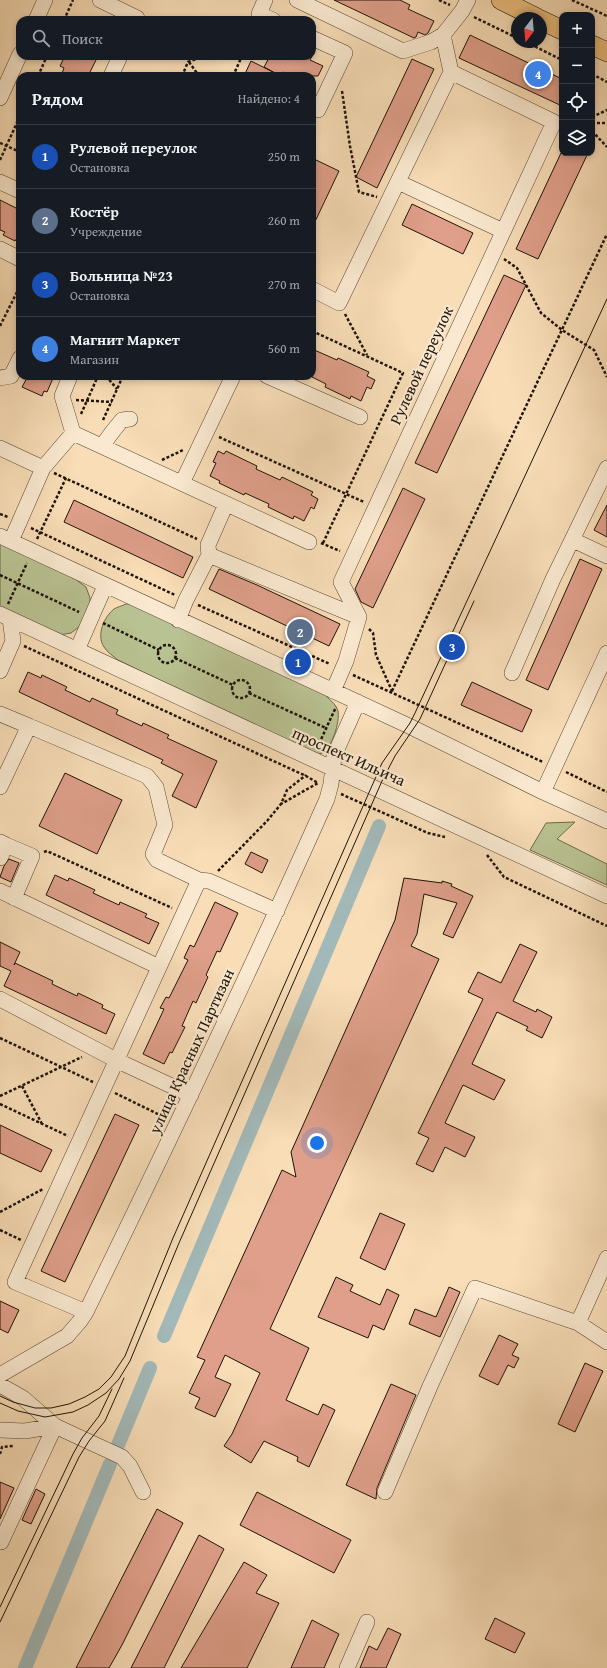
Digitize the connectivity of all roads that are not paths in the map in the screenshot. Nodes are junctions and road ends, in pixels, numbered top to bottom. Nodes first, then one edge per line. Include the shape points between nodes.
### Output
1 (45, 0) edge
2 (100, 0) edge
3 (265, 0) edge
4 (297, 0) edge
5 (501, 0) edge
6 (465, 6) edge
7 (525, 12) edge
8 (38, 16) edge
9 (133, 16) edge
10 (264, 16) edge
11 (547, 23) edge
12 (559, 29) edge
13 (443, 35) junction
14 (316, 40) edge
15 (595, 46) edge
16 (607, 52) edge
17 (17, 60) edge
18 (118, 60) edge
19 (113, 72) edge
20 (451, 72) junction
21 (0, 98) edge
22 (316, 109) edge
23 (0, 182) edge
24 (398, 182) junction
25 (16, 189) edge
26 (504, 231) junction
27 (0, 249) edge
28 (16, 256) edge
29 (316, 291) edge
30 (16, 366) edge
31 (0, 378) edge
32 (68, 380) edge
33 (231, 380) edge
34 (276, 380) edge
35 (360, 417) dead end
36 (130, 420) dead end
37 (72, 433) junction
38 (98, 444) junction
39 (0, 448) edge
40 (43, 468) junction
41 (607, 468) edge
42 (182, 484) junction
43 (226, 504) junction
44 (5, 539) edge
45 (573, 540) junction
46 (309, 542) road end
47 (209, 550) junction
48 (607, 556) edge
49 (105, 586) junction
50 (5, 614) edge
51 (359, 618) junction
52 (178, 620) junction
53 (77, 650) junction
54 (607, 653) edge
55 (0, 671) edge
56 (512, 673) dead end
57 (333, 691) junction
58 (358, 702) junction
59 (0, 714) edge
60 (29, 726) junction
61 (334, 770) junction
62 (0, 787) edge
63 (543, 792) junction
64 (607, 821) edge
65 (2, 849) edge
66 (204, 880) junction
67 (7, 894) edge
68 (607, 896) edge
69 (277, 911) junction
70 (159, 968) junction
71 (0, 999) edge
72 (116, 1060) junction
73 (191, 1095) junction
74 (607, 1258) edge
75 (86, 1312) junction
76 (578, 1323) junction
77 (607, 1342) edge
78 (0, 1375) edge
79 (0, 1385) edge
80 (55, 1426) junction
81 (0, 1430) edge
82 (143, 1492) dead end
83 (385, 1492) dead end
84 (1, 1542) edge
85 (367, 1622) dead end
86 (347, 1668) edge

1 - 8 street
2 - 9 street
3 - 10 street via 259,14
4 - 13 street via 403,51 431,42
5 - 7 main road
6 - 13 street
11 - 12 main road
13 - 20 street
14 - 22 street via 345,53 318,110
15 - 16 main road
17 - 21 street
18 - 19 street
20 - 24 street
20 - 26 street, Рулевой переулок via 554,122
23 - 25 street
24 - 26 street
24 - 29 street via 339,302
26 - 51 street, Рулевой переулок via 341,582
27 - 28 street
30 - 31 street via 11,376
32 - 37 street via 62,396
33 - 42 street
34 - 35 street
36 - 38 street via 122,420
37 - 38 street
37 - 40 street
38 - 42 street
39 - 40 street
40 - 44 street via 19,522
41 - 45 street
42 - 43 street
43 - 46 street
43 - 47 street
44 - 49 street
45 - 48 street
45 - 56 street
47 - 51 street
47 - 52 street
49 - 52 street
49 - 53 street
50 - 53 street, проспект Ильича
50 - 55 street via 13,641
51 - 57 street
52 - 57 street
53 - 61 street, проспект Ильича
54 - 63 street
57 - 58 street
58 - 61 street, улица Красных Партизан via 334,756
58 - 63 street
59 - 60 street
60 - 62 street
60 - 66 street via 147,776 156,787 165,825 153,854 158,860
61 - 68 street, проспект Ильича
61 - 69 street, улица Красных Партизан via 327,799
63 - 64 street
65 - 67 street via 32,856
66 - 69 street
66 - 70 street via 183,914
67 - 70 street
69 - 73 street, улица Красных Партизан
70 - 72 street
71 - 72 street
72 - 73 street
72 - 75 street via 15,1282
73 - 75 street, улица Красных Партизан
74 - 76 street
75 - 78 street, улица Красных Партизан via 66,1336
76 - 77 street
76 - 83 street via 475,1288
79 - 80 street via 23,1398
80 - 81 street via 25,1431
80 - 82 street via 122,1457 130,1466
80 - 84 street
85 - 86 street

